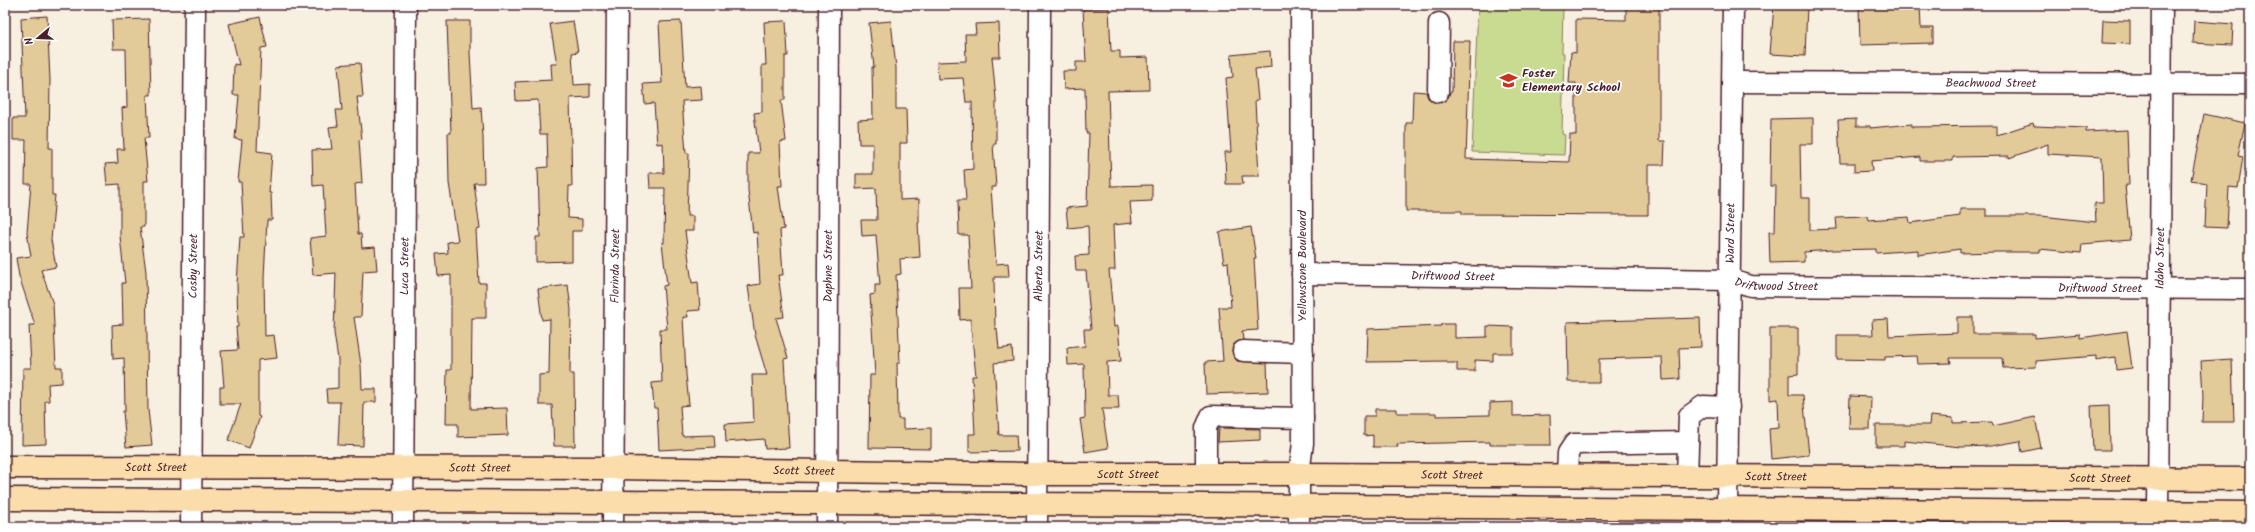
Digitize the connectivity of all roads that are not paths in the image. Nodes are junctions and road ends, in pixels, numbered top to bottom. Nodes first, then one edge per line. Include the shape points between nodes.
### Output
1 (195, 5) edge
2 (406, 5) edge
3 (617, 5) edge
4 (829, 5) edge
5 (1040, 5) edge
6 (1301, 5) edge
7 (1733, 5) edge
8 (2162, 5) edge
9 (1438, 23) dead end
10 (1733, 82) junction
11 (2160, 82) junction
12 (2250, 84) edge
13 (1438, 92) dead end
14 (1302, 274) junction
15 (1731, 280) junction
16 (2161, 288) junction
17 (2250, 290) edge
18 (1243, 351) dead end
19 (1302, 354) junction
20 (1729, 407) junction
21 (1303, 418) junction
22 (1688, 442) junction
23 (5, 467) edge
24 (192, 468) junction
25 (614, 468) junction
26 (405, 469) junction
27 (828, 472) junction
28 (1037, 474) junction
29 (1206, 474) junction
30 (1299, 474) junction
31 (1563, 476) junction
32 (1687, 477) junction
33 (1728, 478) junction
34 (2158, 479) junction
35 (2250, 480) edge
36 (5, 498) edge
37 (191, 500) junction
38 (403, 502) junction
39 (828, 503) junction
40 (613, 504) junction
41 (1037, 505) junction
42 (1299, 505) junction
43 (1558, 507) junction
44 (1728, 508) junction
45 (2158, 512) junction
46 (2250, 513) edge
47 (191, 527) edge
48 (403, 527) edge
49 (613, 527) edge
50 (828, 527) edge
51 (1037, 527) edge
52 (1299, 527) edge

1 - 24 street, Cosby Street
2 - 26 street, Luca Street
3 - 25 street, Florinda Street
4 - 27 street, Daphne Street
5 - 28 street, Alberta Street
6 - 14 street, Yellowstone Boulevard
7 - 10 street, Ward Street
8 - 11 street, Idaho Street
9 - 13 street
10 - 11 street, Beachwood Street
10 - 15 street, Ward Street
11 - 12 street, Beachwood Street
11 - 16 street, Idaho Street
14 - 15 street, Driftwood Street
14 - 19 street, Yellowstone Boulevard
15 - 16 street, Driftwood Street via 1751,286
15 - 20 street, Ward Street
16 - 17 street, Driftwood Street
16 - 34 street, Idaho Street
18 - 19 street
19 - 21 street, Yellowstone Boulevard
20 - 22 street via 1703,406 1689,416
20 - 33 street, Ward Street
21 - 29 street via 1211,416 1206,428
21 - 30 street, Yellowstone Boulevard
22 - 31 street via 1574,444 1568,452
22 - 32 street
23 - 24 main road, Scott Street
24 - 26 main road, Scott Street
24 - 37 street, Cosby Street
25 - 26 main road, Scott Street
25 - 27 main road, Scott Street
25 - 40 street, Florinda Street
26 - 38 street, Luca Street
27 - 28 main road, Scott Street
27 - 39 street, Daphne Street
28 - 29 main road, Scott Street
28 - 41 street, Alberta Street
29 - 30 main road, Scott Street
30 - 31 main road, Scott Street
30 - 42 street, Yellowstone Boulevard
31 - 32 main road, Scott Street
31 - 43 main road
32 - 33 main road, Scott Street
33 - 34 main road, Scott Street
33 - 44 street, Ward Street
34 - 35 main road, Scott Street
34 - 45 street, Idaho Street
36 - 37 main road
37 - 38 main road
37 - 47 street, Cosby Street
38 - 40 main road
38 - 48 street, Luca Street
39 - 40 main road
39 - 41 main road
39 - 50 street, Daphne Street
40 - 49 street, Florinda Street
41 - 42 main road
41 - 51 street, Alberta Street
42 - 43 main road
42 - 52 street, Yellowstone Boulevard
43 - 44 main road
44 - 45 main road
45 - 46 main road

